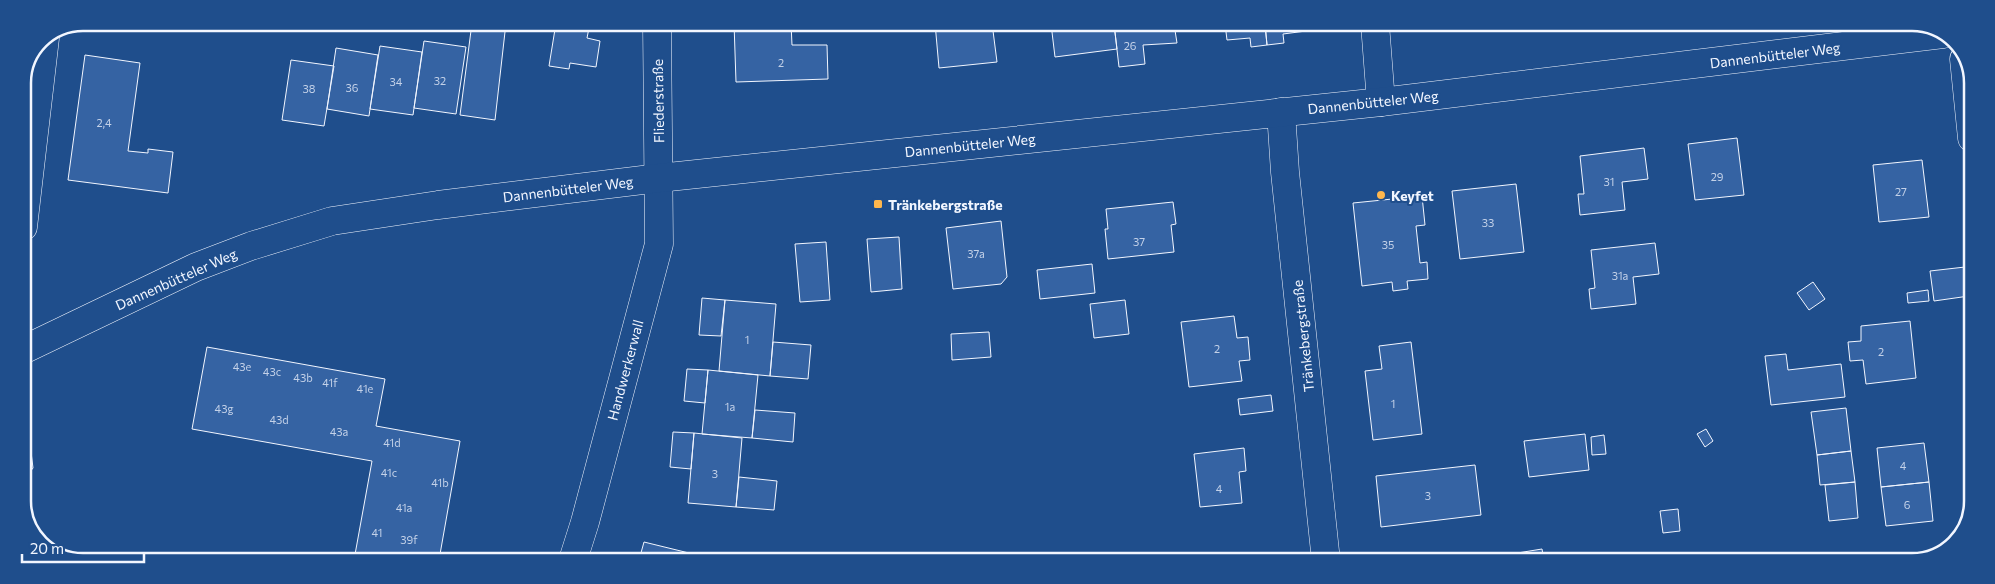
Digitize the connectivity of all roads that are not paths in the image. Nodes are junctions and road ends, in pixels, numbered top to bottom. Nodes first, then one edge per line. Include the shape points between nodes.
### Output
1 (657, 31) edge
2 (1376, 31) edge
3 (1932, 35) edge
4 (43, 51) edge
5 (1381, 102) junction
6 (1281, 112) junction
7 (31, 153) edge
8 (659, 178) junction
9 (31, 346) edge
10 (575, 553) edge
11 (1325, 553) edge

1 - 8 street, Fliederstraße
2 - 5 street
3 - 5 street, Dannenbütteler Weg
4 - 7 street
5 - 6 street, Dannenbütteler Weg
6 - 8 street, Dannenbütteler Weg
6 - 11 street, Tränkebergstraße
8 - 9 street, Dannenbütteler Weg via 332,221 196,267
8 - 10 street, Handwerkerwall via 659,244

